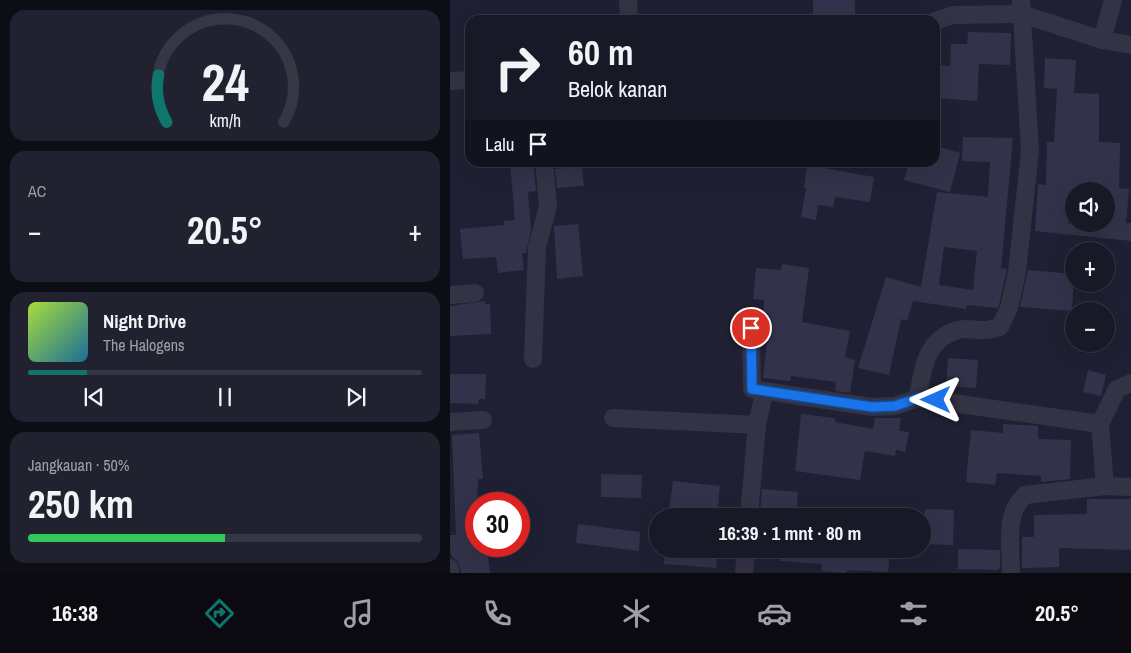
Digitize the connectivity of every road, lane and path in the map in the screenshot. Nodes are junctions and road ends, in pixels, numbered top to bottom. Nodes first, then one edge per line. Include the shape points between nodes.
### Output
1 (628, 0) edge
2 (1113, 0) edge
3 (1021, 7) edge
4 (629, 15) edge
5 (940, 19) edge
6 (1102, 40) junction
7 (1131, 45) edge
8 (465, 80) edge
9 (450, 81) edge
10 (544, 167) edge
11 (475, 293) dead end
12 (450, 294) edge
13 (751, 328) dead end
14 (533, 359) dead end
15 (1131, 383) edge
16 (764, 393) junction
17 (918, 398) junction
18 (613, 418) dead end
19 (483, 420) dead end
20 (450, 422) edge
21 (1100, 424) junction
22 (757, 425) junction
23 (1105, 486) junction
24 (1131, 486) edge
25 (750, 508) edge
26 (745, 558) edge
27 (450, 568) edge
28 (450, 573) edge
29 (744, 573) edge
30 (1011, 573) edge

1 - 4 street
2 - 6 street
3 - 5 street
3 - 6 street
3 - 17 street via 1030,150 1017,272 1009,308 1000,327 959,329 938,339 923,365
6 - 7 street
8 - 9 street
10 - 14 street via 548,206 537,247
11 - 12 street
13 - 16 street via 752,389
15 - 21 street via 1116,389
16 - 17 street via 872,407 895,406
16 - 22 street
17 - 21 street
18 - 22 street
19 - 20 street
21 - 23 street
22 - 25 street
23 - 24 street
23 - 30 street via 1025,494 1016,502 1011,517
26 - 29 street
27 - 28 street

